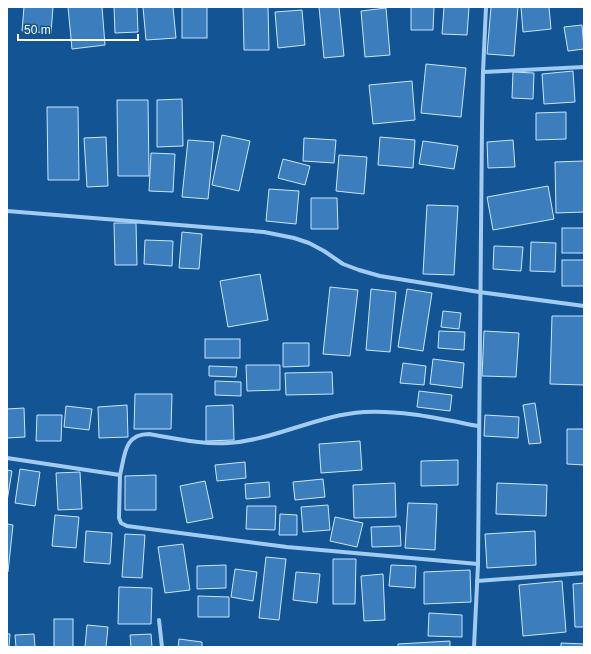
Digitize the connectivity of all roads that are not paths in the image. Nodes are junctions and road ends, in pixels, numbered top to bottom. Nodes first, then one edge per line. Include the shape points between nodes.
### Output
1 (486, 7) edge
2 (584, 67) edge
3 (483, 72) junction
4 (7, 211) edge
5 (480, 292) junction
6 (584, 306) edge
7 (478, 426) junction
8 (7, 458) edge
9 (120, 475) junction
10 (478, 564) junction
11 (584, 573) edge
12 (477, 581) junction
13 (159, 620) dead end
14 (162, 647) edge
15 (474, 647) edge

1 - 3 street
2 - 3 street
3 - 5 street
4 - 5 street via 264,232 309,243 343,264 380,276
5 - 6 street
5 - 7 street
7 - 9 street via 393,412 370,412 337,416 228,444 140,434 129,442
7 - 10 street
8 - 9 street
9 - 10 street via 119,518 121,523 127,526 287,547
10 - 12 street
11 - 12 street
12 - 15 street
13 - 14 street

